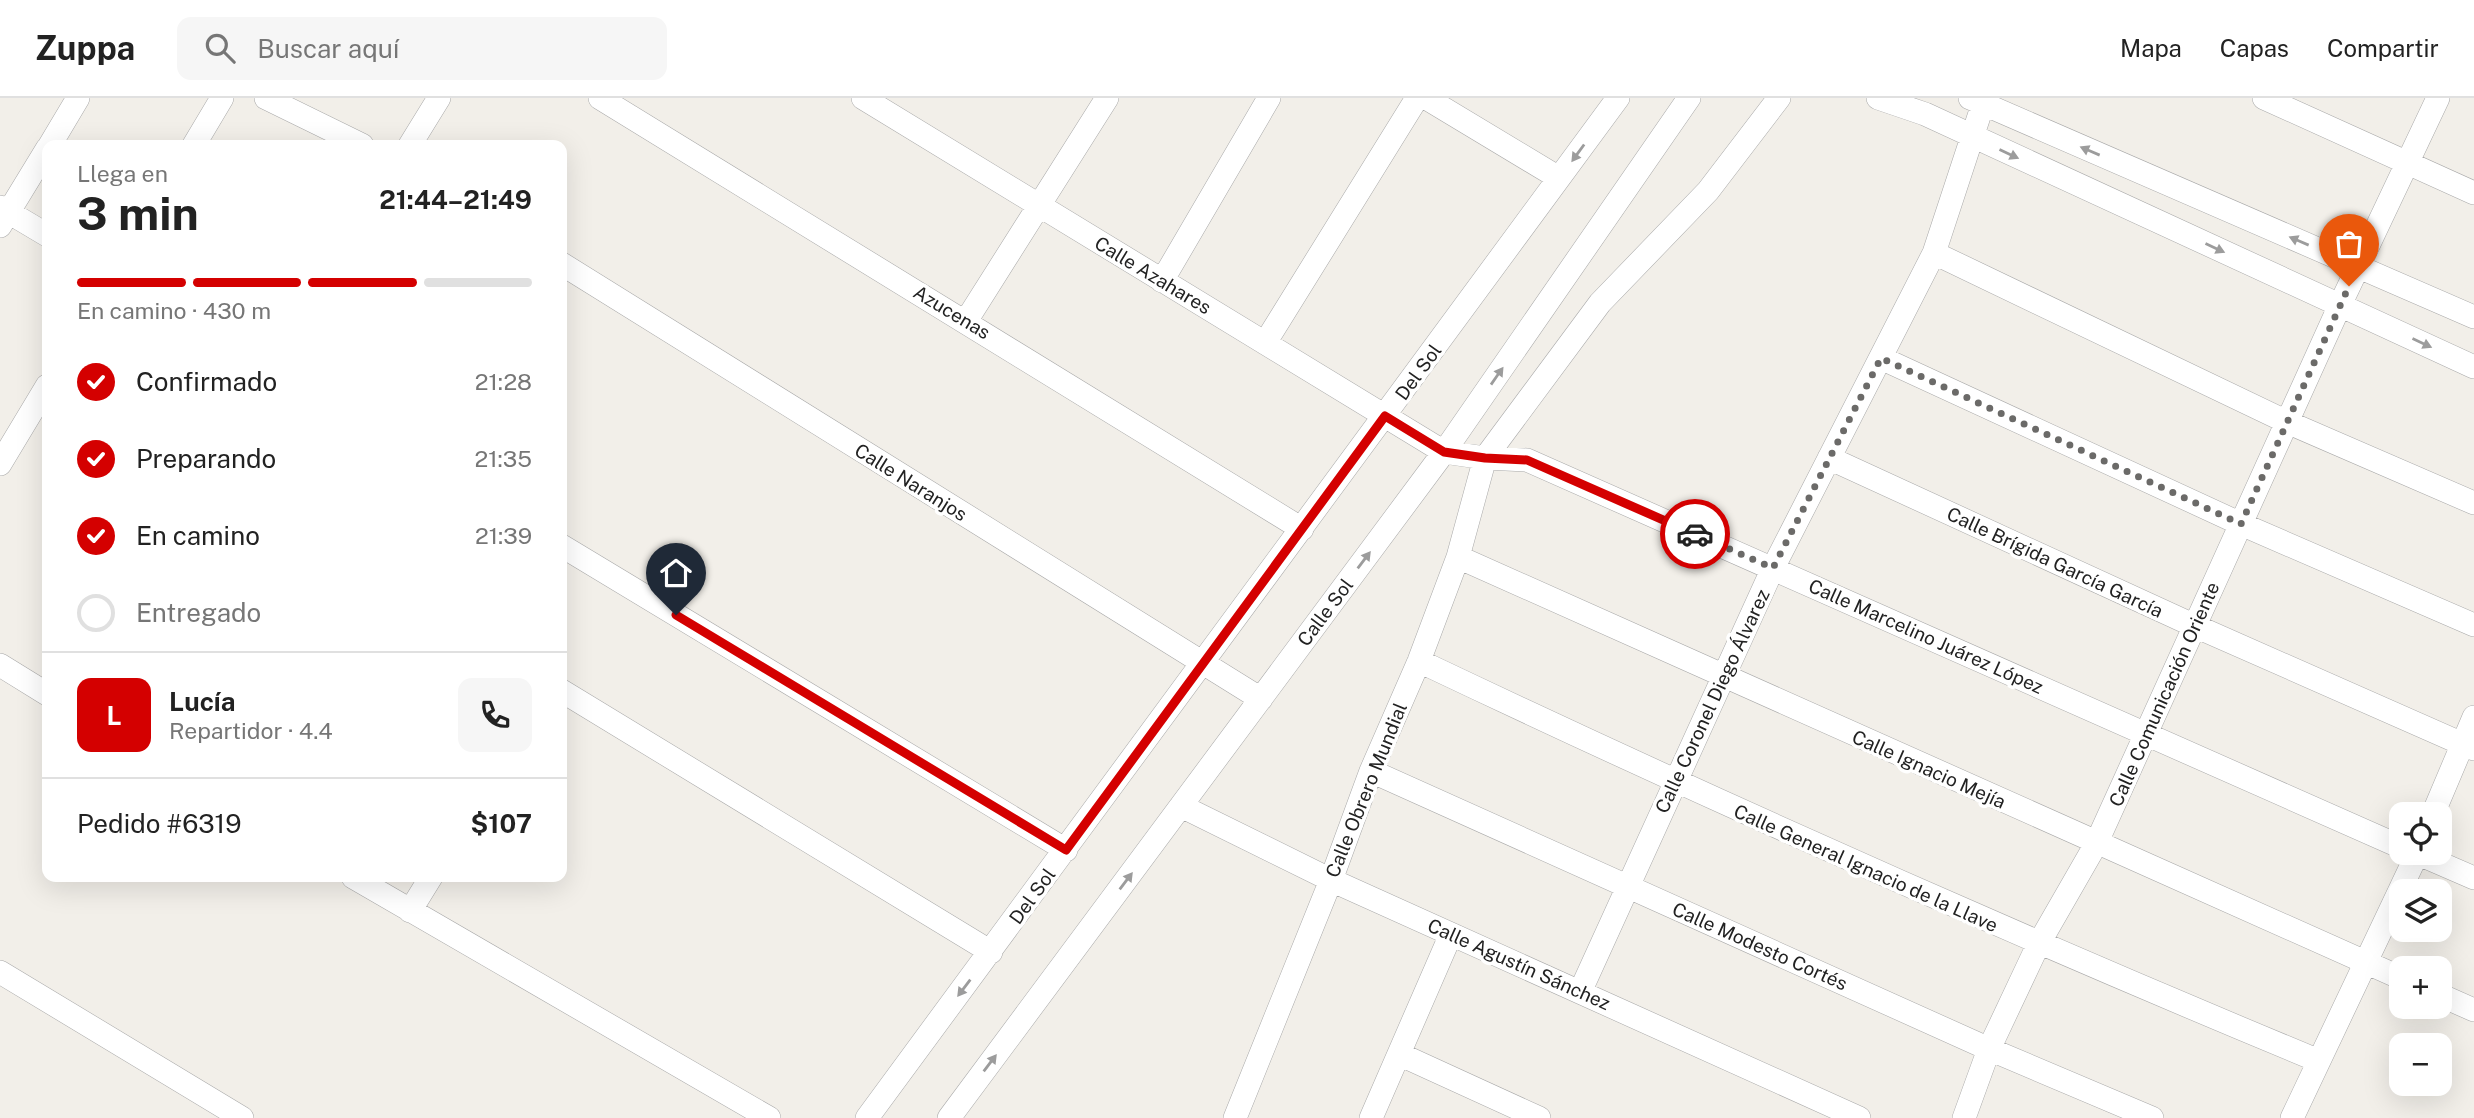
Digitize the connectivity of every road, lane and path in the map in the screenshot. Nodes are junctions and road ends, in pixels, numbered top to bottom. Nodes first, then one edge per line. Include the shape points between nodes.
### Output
1 (78, 98) edge
2 (222, 98) edge
3 (266, 98) edge
4 (439, 98) edge
5 (600, 98) edge
6 (863, 98) edge
7 (1107, 98) edge
8 (1269, 98) edge
9 (1417, 98) edge
10 (1426, 98) edge
11 (1618, 98) edge
12 (1689, 98) edge
13 (1779, 98) edge
14 (1878, 98) edge
15 (2264, 98) edge
16 (2438, 98) edge
17 (1976, 101) edge
18 (892, 105) edge
19 (1921, 106) edge
20 (1972, 137) junction
21 (52, 140) edge
22 (197, 140) edge
23 (352, 140) edge
24 (413, 140) edge
25 (42, 156) edge
26 (2407, 164) junction
27 (1559, 178) junction
28 (2474, 193) edge
29 (1039, 206) junction
30 (3, 215) edge
31 (42, 233) edge
32 (1934, 253) junction
33 (567, 267) edge
34 (2358, 267) junction
35 (1163, 281) junction
36 (2340, 305) junction
37 (2474, 317) edge
38 (966, 321) junction
39 (1265, 343) junction
40 (1881, 358) junction
41 (2474, 367) edge
42 (42, 394) edge
43 (1385, 416) junction
44 (2287, 422) junction
45 (1444, 452) junction
46 (1485, 458) junction
47 (1829, 458) junction
48 (0, 464) edge
49 (2474, 503) edge
50 (2241, 524) junction
51 (1302, 529) junction
52 (567, 549) edge
53 (1458, 556) junction
54 (1773, 568) junction
55 (2474, 625) edge
56 (2195, 626) junction
57 (1419, 661) junction
58 (1203, 663) junction
59 (0, 665) edge
60 (1723, 677) junction
61 (42, 691) edge
62 (567, 694) edge
63 (1261, 699) junction
64 (2474, 717) edge
65 (2146, 735) junction
66 (2468, 746) edge
67 (1371, 771) junction
68 (1675, 783) junction
69 (2440, 802) edge
70 (1181, 806) junction
71 (2389, 841) edge
72 (2096, 844) junction
73 (1066, 850) junction
74 (2406, 865) edge
75 (2444, 865) edge
76 (2474, 878) edge
77 (1331, 880) junction
78 (361, 882) edge
79 (428, 882) edge
80 (1628, 886) junction
81 (410, 911) junction
82 (1451, 934) junction
83 (2038, 945) junction
84 (991, 952) junction
85 (2365, 963) junction
86 (0, 972) edge
87 (2389, 973) edge
88 (1580, 992) junction
89 (2452, 1000) edge
90 (2474, 1010) edge
91 (1989, 1049) junction
92 (1399, 1054) junction
93 (2319, 1061) junction
94 (242, 1118) edge
95 (769, 1118) edge
96 (867, 1118) edge
97 (950, 1118) edge
98 (1236, 1118) edge
99 (1371, 1118) edge
100 (1539, 1118) edge
101 (1859, 1118) edge
102 (1964, 1118) edge
103 (2152, 1118) edge
104 (2292, 1118) edge

1 - 21 street
2 - 22 street
3 - 23 street
4 - 24 street
5 - 38 street, Azucenas
6 - 18 street, Calle Azahares
7 - 29 street
8 - 35 street
9 - 39 street
10 - 27 street
11 -> 27 street, Del Sol
45 -> 12 street, Calle Sol
13 - 46 street via 1708,191 1600,303
14 - 19 street
15 - 26 street
16 - 26 street, Calle Comunicación Oriente
17 - 20 street, Calle Coronel Diego Álvarez
34 -> 17 street
18 - 29 street, Calle Azahares
19 - 20 street
20 - 32 street, Calle Coronel Diego Álvarez
20 -> 36 street
25 - 30 street
26 - 28 street
26 - 34 street, Calle Comunicación Oriente
27 - 43 street, Del Sol
29 - 35 street, Calle Azahares
29 - 38 street
30 - 31 street
32 - 40 street, Calle Coronel Diego Álvarez
32 - 44 street
33 - 58 street, Calle Naranjos
34 - 36 street, Calle Comunicación Oriente
34 - 37 street
35 - 39 street, Calle Azahares
36 -> 41 street
36 - 44 street, Calle Comunicación Oriente
38 - 51 street, Azucenas
39 - 43 street, Calle Azahares
40 - 47 street, Calle Coronel Diego Álvarez
40 - 50 street
42 - 48 street
43 - 45 street, Calle Azahares
43 - 51 street, Del Sol
44 - 49 street
44 - 50 street, Calle Comunicación Oriente
45 - 46 street, Calle Marcelino Juárez López
63 -> 45 street, Calle Sol
46 - 53 street, Calle Obrero Mundial
46 - 54 street, Calle Marcelino Juárez López via 1527,460
47 - 54 street, Calle Coronel Diego Álvarez
47 - 56 street, Calle Brígida García García
50 - 55 street
50 - 56 street, Calle Comunicación Oriente
51 - 58 street, Del Sol
52 - 73 street
53 - 57 street, Calle Obrero Mundial
53 - 60 street, Calle Ignacio Mejía
54 - 60 street, Calle Coronel Diego Álvarez
54 - 65 street, Calle Marcelino Juárez López
56 - 65 street, Calle Comunicación Oriente
56 - 66 street, Calle Brígida García García
57 - 67 street, Calle Obrero Mundial
57 - 68 street, Calle General Ignacio de la Llave
58 - 63 street, Calle Naranjos
58 - 73 street, Del Sol
59 - 61 street
60 - 68 street, Calle Coronel Diego Álvarez
60 - 72 street, Calle Ignacio Mejía
62 - 84 street
63 - 70 street, Calle Sol
64 - 66 street
65 - 71 street, Calle Marcelino Juárez López
65 - 72 street, Calle Comunicación Oriente
66 - 69 street
67 - 77 street, Calle Obrero Mundial
67 - 80 street, Calle Modesto Cortés
68 - 80 street, Calle Coronel Diego Álvarez
68 - 83 street, Calle General Ignacio de la Llave
70 - 77 street, Calle Agustín Sánchez
97 -> 70 street, Calle Sol
72 - 83 street, Calle Comunicación Oriente
72 - 85 street, Calle Ignacio Mejía
73 - 84 street, Del Sol
74 - 85 street
75 - 76 street, Calle Marcelino Juárez López
77 - 82 street, Calle Agustín Sánchez
77 - 98 street, Calle Obrero Mundial
78 - 81 street
79 - 81 street
80 - 88 street, Calle Coronel Diego Álvarez
80 - 91 street, Calle Modesto Cortés
81 - 95 street
82 - 88 street, Calle Agustín Sánchez
82 - 92 street
83 - 91 street, Calle Comunicación Oriente
83 - 93 street, Calle General Ignacio de la Llave
84 -> 96 street, Del Sol
85 - 87 street, Calle Ignacio Mejía
85 - 93 street
86 - 94 street
88 - 101 street, Calle Agustín Sánchez
89 - 90 street
91 - 102 street, Calle Comunicación Oriente
91 - 103 street, Calle Modesto Cortés
92 - 99 street
92 - 100 street
93 - 104 street

